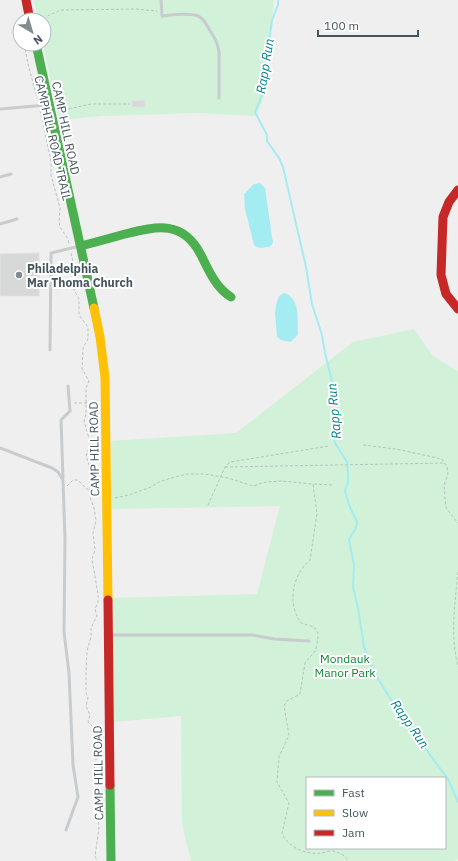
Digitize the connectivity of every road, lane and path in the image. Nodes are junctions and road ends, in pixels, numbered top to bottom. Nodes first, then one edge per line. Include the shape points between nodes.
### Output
1 (26, 0) edge
2 (161, 0) edge
3 (162, 11) junction
4 (28, 12) edge
5 (52, 14) edge
6 (26, 52) edge
7 (38, 52) edge
8 (219, 98) dead end
9 (130, 104) dead end
10 (39, 106) junction
11 (0, 109) edge
12 (50, 109) junction
13 (11, 174) dead end
14 (0, 178) edge
15 (458, 190) edge
16 (17, 219) dead end
17 (0, 224) edge
18 (81, 246) junction
19 (70, 248) junction
20 (231, 297) dead end
21 (458, 309) edge
22 (50, 350) dead end
23 (68, 386) dead end
24 (86, 402) junction
25 (69, 403) junction
26 (106, 403) junction
27 (363, 445) dead end
28 (329, 446) dead end
29 (0, 448) edge
30 (445, 463) junction
31 (226, 467) junction
32 (222, 477) junction
33 (63, 480) junction
34 (313, 484) junction
35 (332, 485) dead end
36 (64, 487) junction
37 (90, 490) junction
38 (107, 498) junction
39 (208, 505) dead end
40 (458, 523) edge
41 (458, 572) edge
42 (108, 635) junction
43 (309, 641) dead end
44 (458, 666) edge
45 (66, 830) dead end
46 (97, 861) edge
47 (111, 861) edge
48 (348, 861) edge

1 - 4 street
2 - 3 lane
3 - 5 path via 61,10
3 - 8 lane via 162,16 199,17 213,35 218,46
6 - 10 path, CAMPHILL ROAD TRAIL
7 - 12 street, CAMP HILL ROAD
9 - 12 path via 92,104
10 - 11 lane
10 - 12 lane
10 - 19 path, CAMPHILL ROAD TRAIL via 51,161 51,175 60,208 60,227 68,239
12 - 18 street, CAMP HILL ROAD
13 - 14 lane
15 - 21 street via 449,202 443,217 441,275 449,299
16 - 17 lane
18 - 19 lane
18 - 20 street via 150,228 166,227 180,231 195,244 217,284
18 - 26 street, CAMP HILL ROAD via 100,337
19 - 22 lane via 51,253
19 - 24 path, CAMPHILL ROAD TRAIL via 79,315 88,326 89,334 82,356 82,369 89,381
23 - 25 lane
24 - 25 path
24 - 26 path
24 - 37 path, CAMPHILL ROAD TRAIL via 84,421 89,448 86,456
25 - 33 lane via 70,411 61,420
26 - 38 street, CAMP HILL ROAD
27 - 30 path via 434,456
28 - 31 path via 243,459 230,462
29 - 33 lane via 52,468
30 - 31 path
30 - 40 path via 448,474 444,485 446,508
31 - 32 path
32 - 34 path via 253,486 281,481
32 - 38 path via 187,474 159,482 151,488 129,495
32 - 39 path
33 - 36 lane
34 - 35 path
34 - 48 path via 317,514 310,560 295,582 292,604 301,623 314,627 318,637 316,650 305,663 300,694 287,701 284,706 289,735 279,757 277,782 289,803 282,833 288,843 309,852 333,850 346,857
36 - 37 path via 77,480
36 - 45 lane via 64,632 69,673 73,766 78,797
37 - 38 path
37 - 46 path, CAMPHILL ROAD TRAIL via 96,520 93,533 95,550 92,559 98,598 95,609 97,616 87,651 86,706 90,715 88,722 95,729 98,749 94,769 99,828 95,856
38 - 42 street, CAMP HILL ROAD
41 - 44 path via 453,631
42 - 43 lane via 253,635
42 - 47 street, CAMP HILL ROAD

